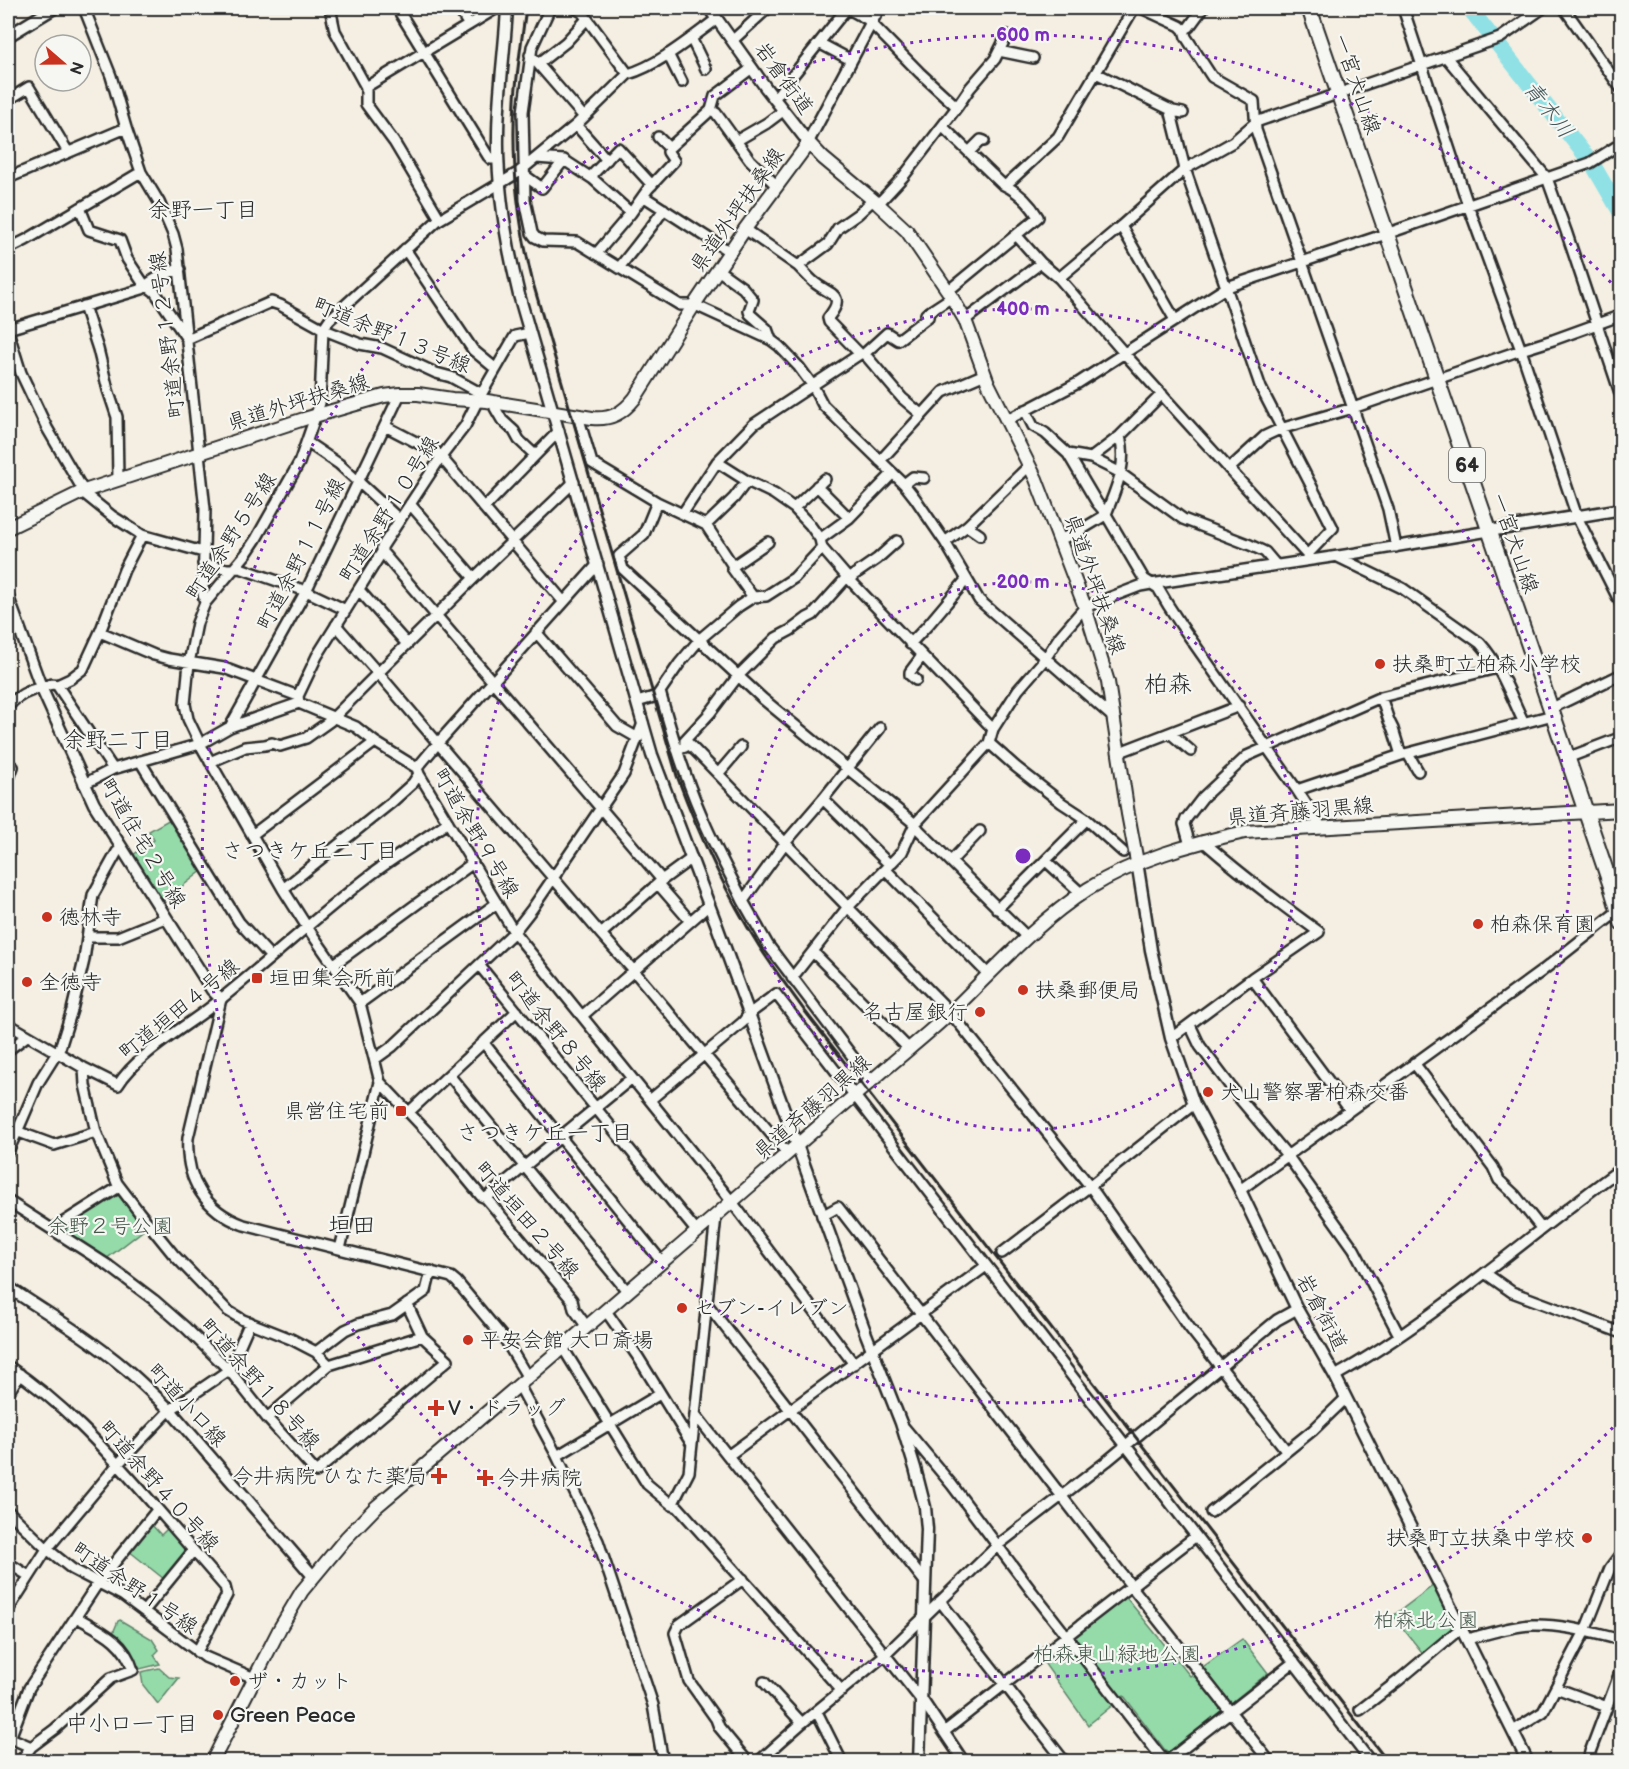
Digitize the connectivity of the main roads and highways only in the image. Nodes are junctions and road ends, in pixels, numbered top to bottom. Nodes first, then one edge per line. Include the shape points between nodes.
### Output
1 (1310, 8) edge
2 (8, 528) edge
3 (1622, 810) edge
4 (1585, 812) junction
5 (1137, 862) junction
6 (1616, 886) edge
7 (1620, 917) edge
8 (212, 1761) edge

1 - 4 main road, 一宮犬山線 / 64
2 - 5 main road, 県道外坪扶桑線 via 84,490 377,398 400,394 480,397 608,418 626,409 745,229 808,142 907,231 965,320 988,383 1060,539 1085,607 1108,682
3 - 4 main road, 県道斉藤羽黒線
4 - 5 main road, 県道斉藤羽黒線 via 1245,832
4 - 6 main road, 一宮犬山線 / 64
5 - 8 main road, 県道斉藤羽黒線 via 1082,894 1027,937 909,1049 376,1507 313,1576 279,1628
6 - 7 main road, 一宮犬山線 / 64

